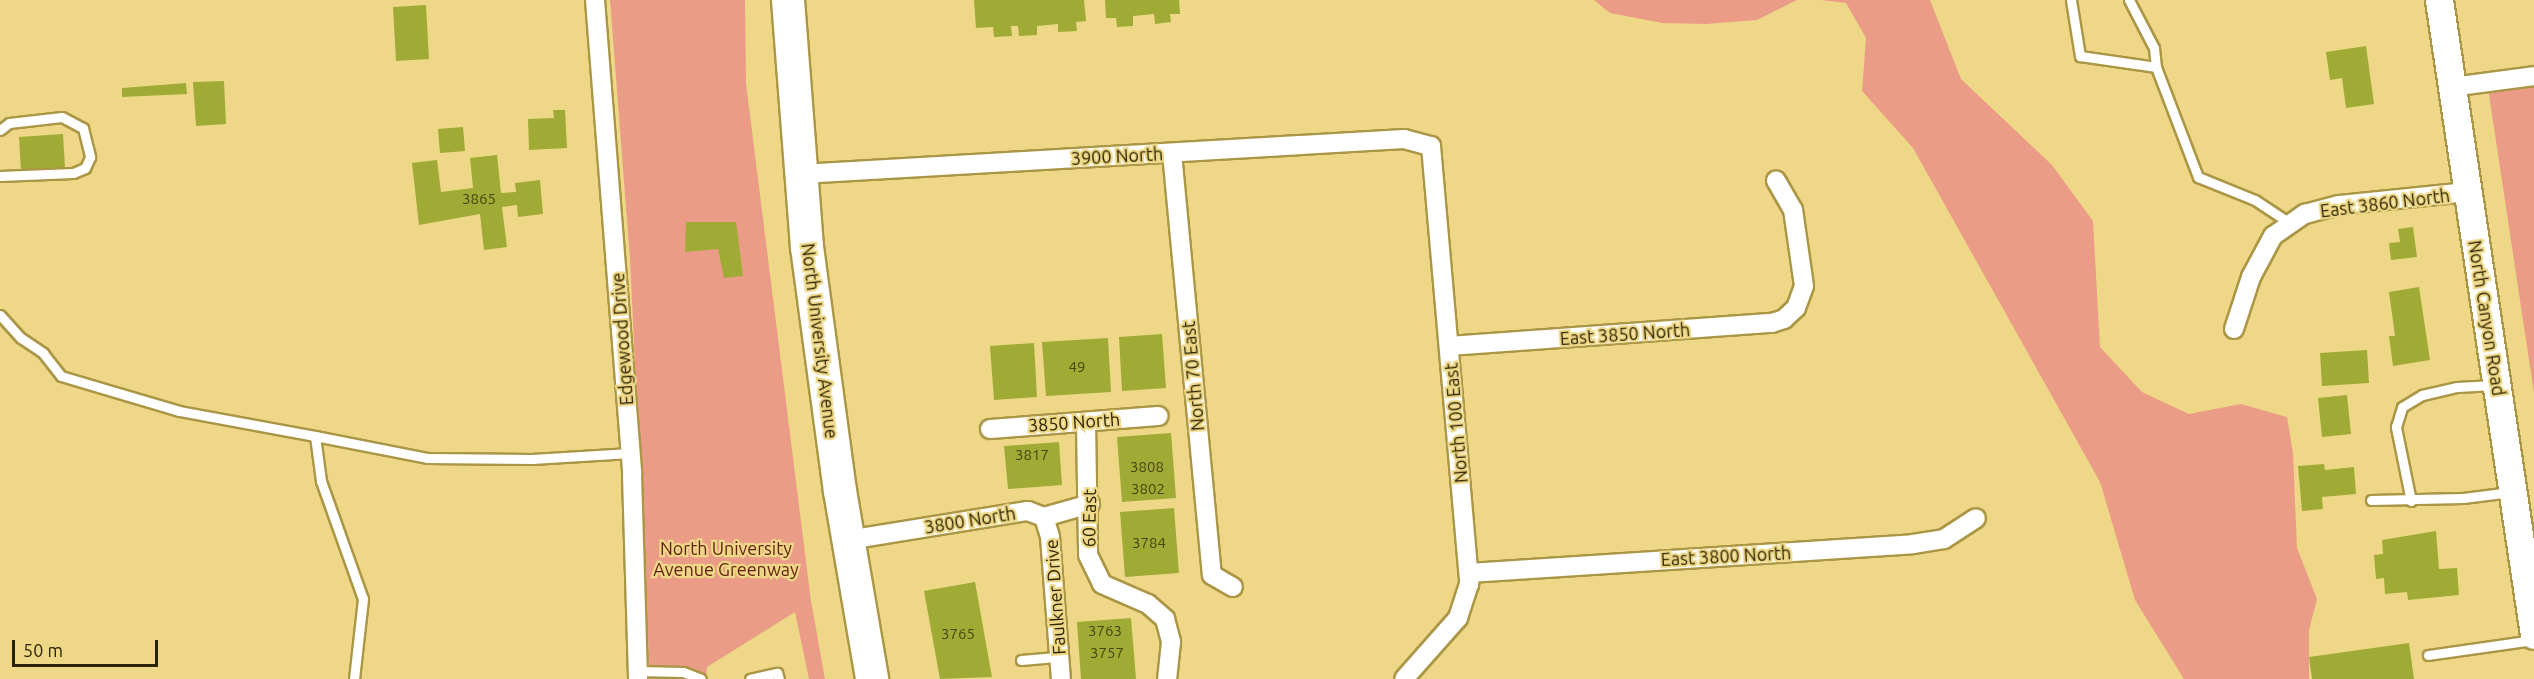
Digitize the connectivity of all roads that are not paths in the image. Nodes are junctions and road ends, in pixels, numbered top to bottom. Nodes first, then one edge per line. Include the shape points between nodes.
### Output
1 (595, 0) edge
2 (788, 0) edge
3 (2071, 0) edge
4 (2129, 0) edge
5 (2439, 0) edge
6 (2156, 67) junction
7 (2534, 76) edge
8 (2452, 87) junction
9 (0, 130) edge
10 (1431, 146) joint
11 (1172, 153) junction
12 (801, 174) junction
13 (0, 176) edge
14 (1776, 180) dead end
15 (2468, 192) junction
16 (2291, 224) junction
17 (0, 315) edge
18 (2234, 329) dead end
19 (1449, 346) junction
20 (2497, 385) junction
21 (1159, 416) dead end
22 (1086, 422) junction
23 (990, 429) dead end
24 (315, 436) junction
25 (630, 453) junction
26 (2513, 491) junction
27 (2371, 500) dead end
28 (2410, 501) junction
29 (1090, 504) junction
30 (1044, 516) junction
31 (1976, 518) dead end
32 (848, 540) junction
33 (1469, 573) junction
34 (1233, 587) dead end
35 (2534, 635) edge
36 (2534, 640) edge
37 (2428, 655) dead end
38 (1059, 657) junction
39 (1021, 660) dead end
40 (638, 675) edge
41 (354, 679) edge
42 (701, 679) edge
43 (750, 679) edge
44 (779, 679) edge
45 (872, 679) edge
46 (1061, 679) edge
47 (1167, 679) edge
48 (1404, 679) edge

1 - 25 street, Edgewood Drive
2 - 12 highway, North University Avenue
3 - 6 lane via 2080,56
4 - 6 lane via 2154,48
5 - 8 main road, North Canyon Road
6 - 16 lane via 2198,177 2255,200
7 - 8 street
8 - 15 main road, North Canyon Road
9 - 13 lane via 9,123 62,117 83,128 90,158 85,168 73,173
10 - 11 street, 3900 North via 1404,139
10 - 19 street, North 100 East
11 - 12 street, 3900 North
11 - 34 street, North 70 East via 1212,575
12 - 32 highway, North University Avenue via 820,348
14 - 19 street, East 3850 North via 1793,210 1804,286 1796,308 1772,323
15 - 16 street, East 3860 North via 2339,205 2305,213
15 - 20 main road, North Canyon Road
16 - 18 street, East 3860 North via 2273,236 2251,278
17 - 24 lane via 61,376 179,411
19 - 33 street, North 100 East
20 - 26 main road, North Canyon Road
20 - 28 lane via 2457,387 2422,395 2402,407 2396,427
21 - 22 street, 3850 North
22 - 23 street, 3850 North
22 - 29 street, 60 East
24 - 25 lane via 427,458 532,459
24 - 41 lane via 321,481 363,599
25 - 40 street, Edgewood Drive
26 - 28 lane
26 - 35 main road, North Canyon Road
27 - 28 lane
29 - 30 street, 3800 North
29 - 47 street, 60 East via 1088,555 1096,577 1111,590 1148,604 1165,619 1171,642
30 - 32 street, 3800 North via 1028,511
30 - 38 street, Faulkner Drive via 1050,537
31 - 33 street, East 3800 North via 1944,539 1913,544
32 - 45 highway, North University Avenue
33 - 48 street, North 100 East via 1465,602 1458,618
36 - 37 lane
38 - 39 lane
38 - 46 street, Faulkner Drive
40 - 42 lane via 683,672
43 - 44 lane via 777,673

